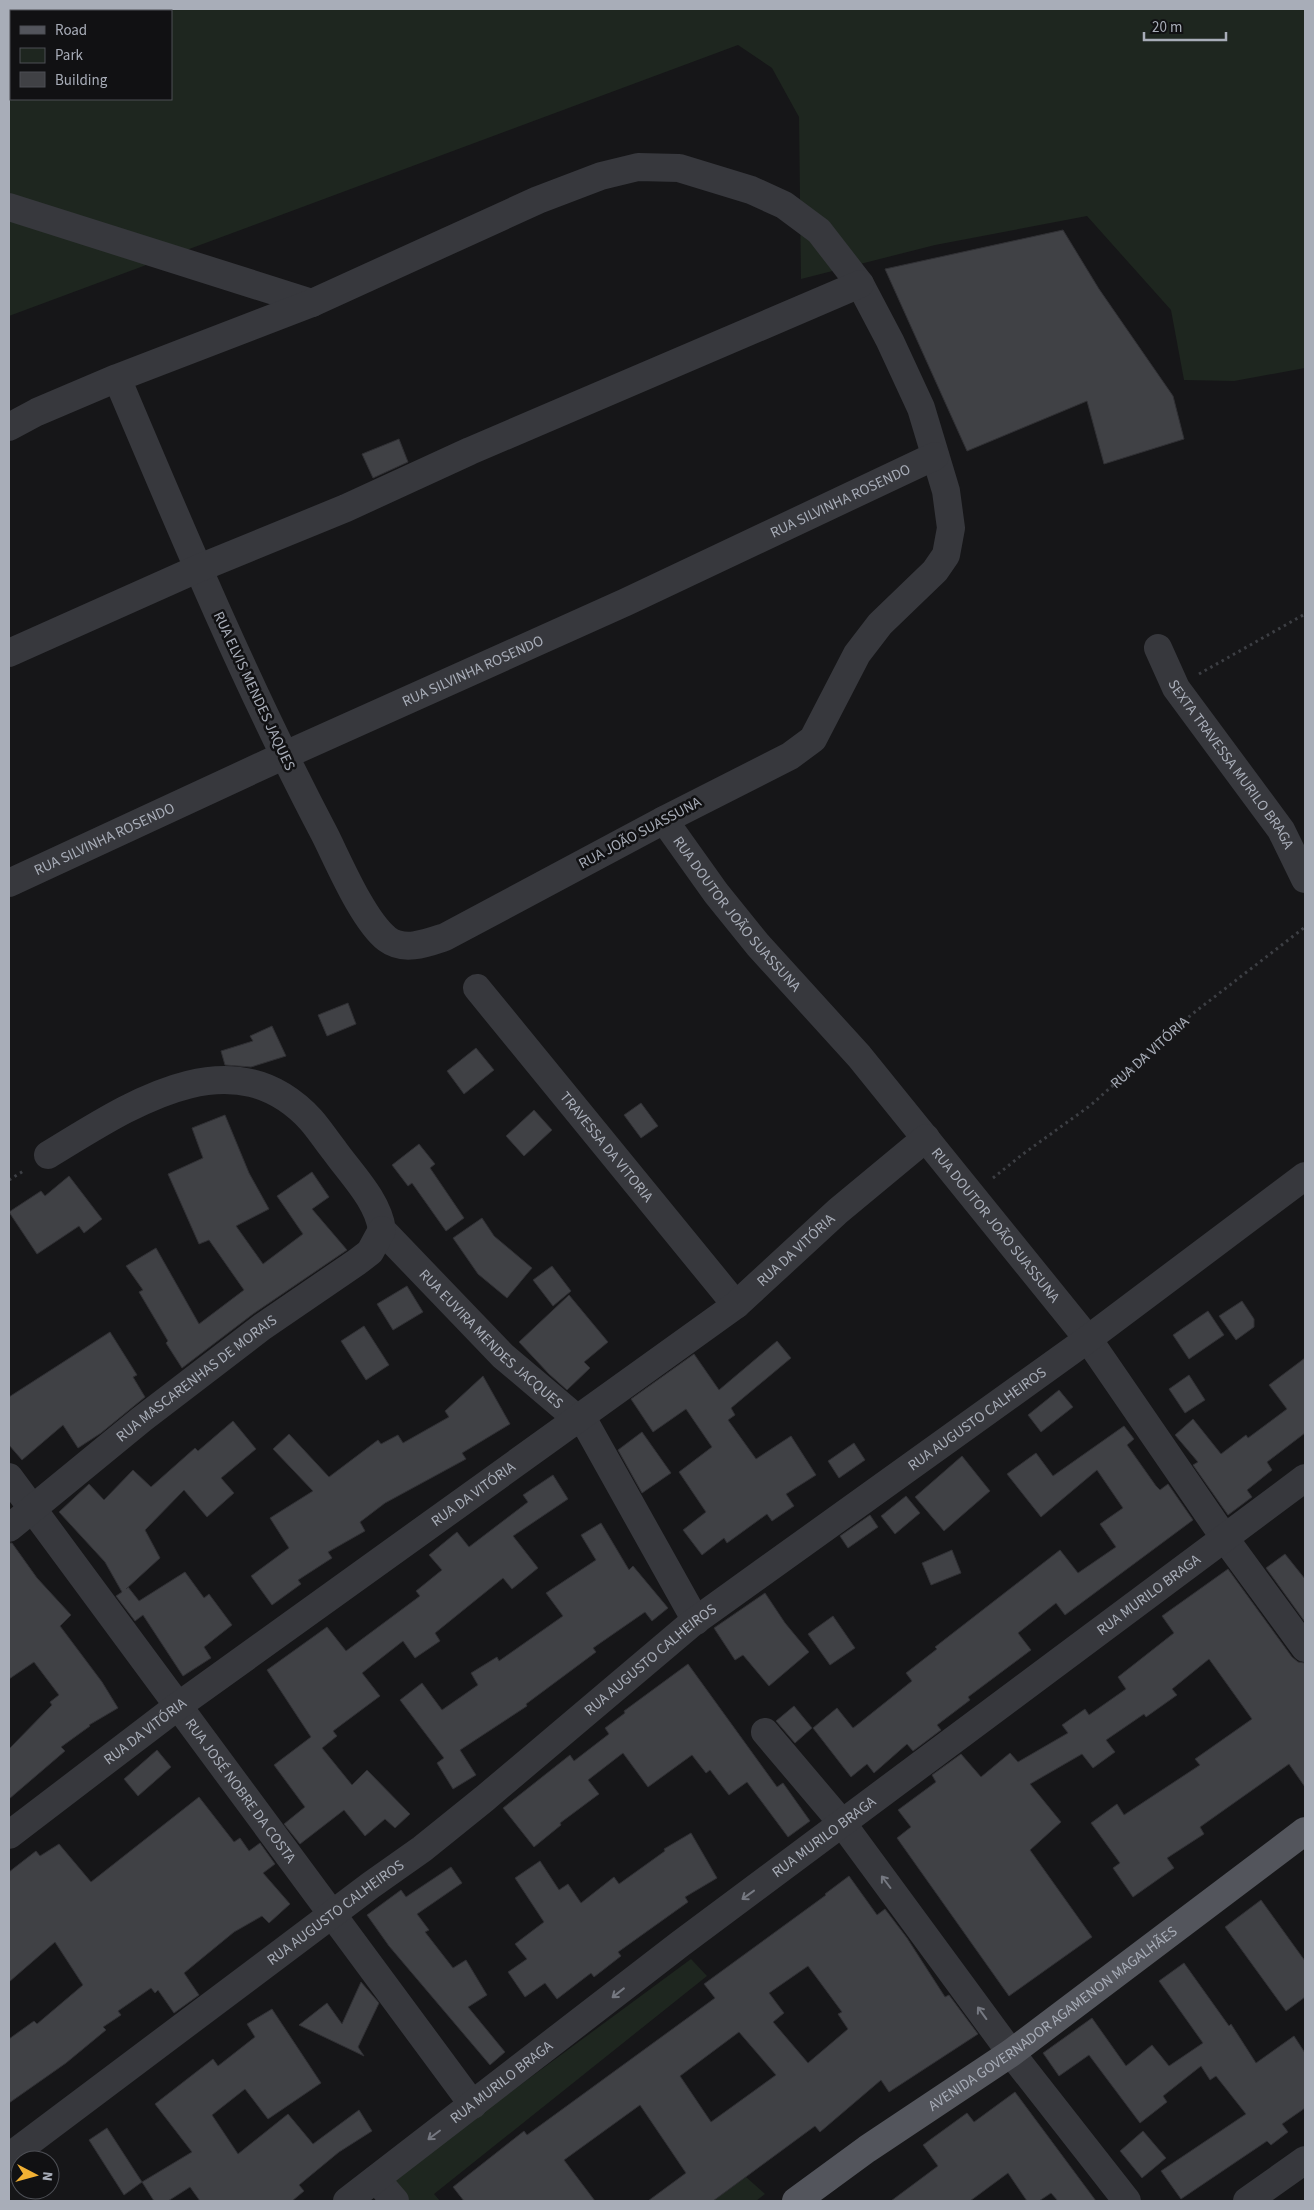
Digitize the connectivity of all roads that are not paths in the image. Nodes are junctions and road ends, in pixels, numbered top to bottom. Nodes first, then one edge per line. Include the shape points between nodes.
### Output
1 (9, 207) edge
2 (860, 284) junction
3 (312, 304) junction
4 (116, 378) junction
5 (9, 427) edge
6 (935, 456) junction
7 (197, 569) junction
8 (1158, 648) dead end
9 (9, 653) edge
10 (283, 756) junction
11 (664, 820) junction
12 (1305, 879) edge
13 (9, 883) edge
14 (445, 937) joint
15 (477, 988) dead end
16 (926, 1138) junction
17 (48, 1155) dead end
18 (1305, 1176) edge
19 (382, 1230) junction
20 (736, 1305) junction
21 (1088, 1338) junction
22 (577, 1419) junction
23 (9, 1477) edge
24 (1305, 1478) edge
25 (32, 1509) junction
26 (9, 1528) edge
27 (1226, 1540) junction
28 (696, 1621) junction
29 (1305, 1648) edge
30 (178, 1706) junction
31 (765, 1732) dead end
32 (842, 1823) junction
33 (1305, 1831) edge
34 (9, 1835) edge
35 (332, 1914) junction
36 (1011, 2053) junction
37 (473, 2105) junction
38 (9, 2157) edge
39 (1305, 2160) edge
40 (376, 2179) junction
41 (347, 2201) edge
42 (395, 2201) edge
43 (796, 2201) edge
44 (1127, 2201) edge
45 (1247, 2201) edge

1 - 3 street
2 - 3 street, RUA JOÃO SUASSUNA via 819,231 784,205 751,190 679,168 638,167 601,176 538,200
2 - 6 street, RUA JOÃO SUASSUNA via 921,408
2 - 7 street via 470,451 346,508
3 - 4 street, RUA JOÃO SUASSUNA
4 - 5 street, RUA JOÃO SUASSUNA
4 - 7 street, RUA ELVIS MENDES JAQUES
6 - 10 street, RUA SILVINHA ROSENDO via 599,615
6 - 11 street, RUA JOÃO SUASSUNA via 946,492 951,528 946,555 935,571 880,624 857,654 813,739 790,756
7 - 9 street
7 - 10 street, RUA ELVIS MENDES JAQUES
8 - 12 street, SEXTA TRAVESSA MURILO BRAGA via 1176,688 1276,822
10 - 13 street, RUA SILVINHA ROSENDO
10 - 14 street, RUA ELVIS MENDES JAQUES via 352,888 387,939 402,945 420,945
11 - 14 street, RUA JOÃO SUASSUNA
11 - 16 street, RUA DOUTOR JOÃO SUASSUNA via 752,937 859,1056
15 - 20 street, TRAVESSA DA VITORIA
16 - 20 street, RUA DA VITÓRIA via 838,1211
16 - 21 street, RUA DOUTOR JOÃO SUASSUNA
17 - 19 street, RUA EUVIRA MENDES JACQUES via 122,1110 160,1092 192,1083 228,1079 256,1084 281,1096 310,1119 373,1204
18 - 21 street, RUA AUGUSTO CALHEIROS
19 - 22 street, RUA EUVIRA MENDES JACQUES via 503,1356
19 - 25 street, RUA MASCARENHAS DE MORAIS via 370,1252 262,1327
20 - 22 street, RUA DA VITÓRIA
21 - 27 street, RUA DOUTOR JOÃO SUASSUNA
21 - 28 street, RUA AUGUSTO CALHEIROS
22 - 28 street, RUA EUVIRA MENDES JACQUES via 588,1428
22 - 30 street, RUA DA VITÓRIA
23 - 25 street, RUA JOSÉ NOBRE DA COSTA
24 - 27 street, RUA MURILO BRAGA
25 - 26 street, RUA MASCARENHAS DE MORAIS
25 - 30 street, RUA JOSÉ NOBRE DA COSTA
27 - 29 street, RUA DOUTOR JOÃO SUASSUNA
27 - 32 street, RUA MURILO BRAGA
28 - 35 street, RUA AUGUSTO CALHEIROS via 422,1849
30 - 34 street, RUA DA VITÓRIA
30 - 35 street, RUA JOSÉ NOBRE DA COSTA
31 - 32 street
36 -> 32 street
32 -> 37 street, RUA MURILO BRAGA
33 - 36 main road, AVENIDA GOVERNADOR AGAMENON MAGALHÃES
35 - 37 street, RUA JOSÉ NOBRE DA COSTA
35 - 38 street, RUA AUGUSTO CALHEIROS
36 - 43 main road, AVENIDA GOVERNADOR AGAMENON MAGALHÃES via 867,2149
36 - 44 street
37 -> 40 street, RUA MURILO BRAGA
39 - 45 street
40 - 41 street, RUA MURILO BRAGA
40 - 42 street

